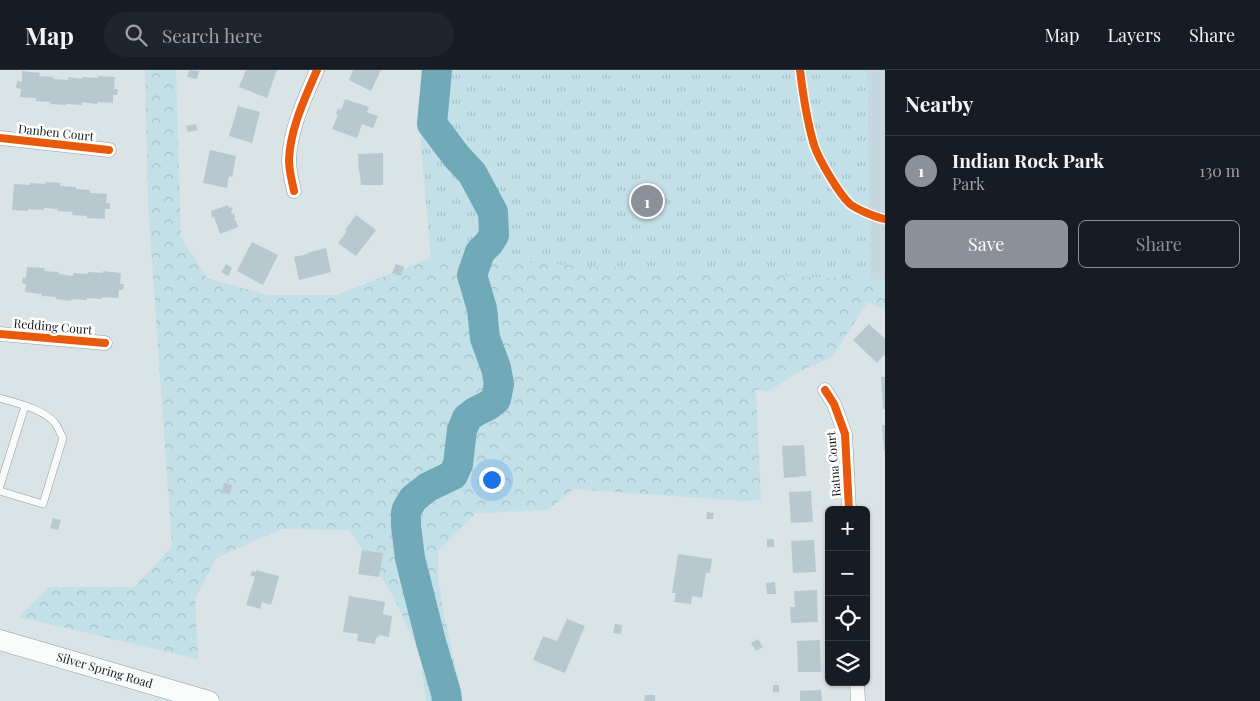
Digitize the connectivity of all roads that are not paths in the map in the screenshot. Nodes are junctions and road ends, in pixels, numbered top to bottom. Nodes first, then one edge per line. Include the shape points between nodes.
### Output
1 (318, 70) edge
2 (0, 138) edge
3 (109, 150) dead end
4 (294, 191) dead end
5 (0, 334) edge
6 (105, 343) dead end
7 (825, 390) dead end
8 (0, 398) edge
9 (25, 406) junction
10 (0, 486) edge
11 (0, 491) edge
12 (849, 506) edge
13 (0, 640) edge
14 (857, 686) edge
15 (208, 701) edge
16 (858, 701) edge

1 - 4 street via 293,133 289,160
2 - 3 street, Danben Court
5 - 6 street, Redding Court
7 - 12 street, Ratna Court via 845,434
8 - 9 lane
9 - 10 lane
9 - 11 lane via 45,415 63,438 43,504
13 - 15 main road, Silver Spring Road
14 - 16 street

